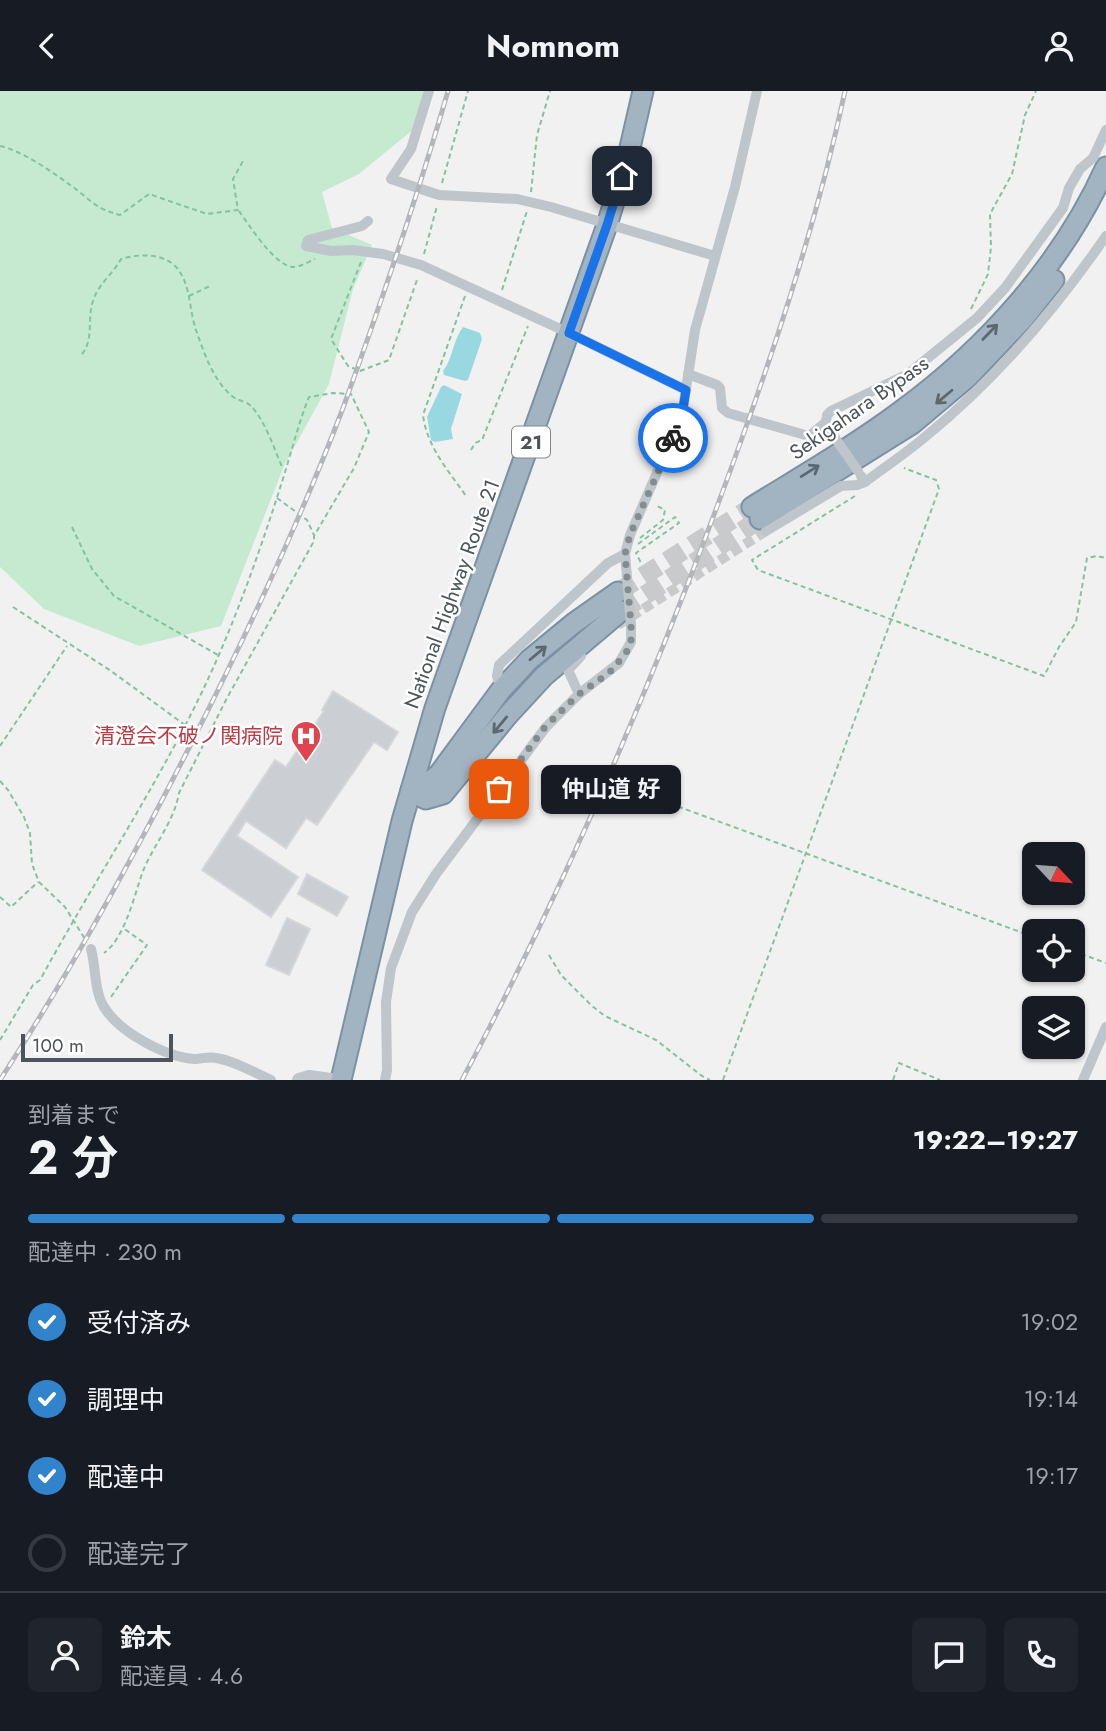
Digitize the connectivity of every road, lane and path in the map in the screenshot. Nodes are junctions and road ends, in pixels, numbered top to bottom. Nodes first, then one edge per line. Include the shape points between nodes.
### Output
1 (429, 91) edge
2 (643, 91) edge
3 (757, 91) edge
4 (1036, 91) edge
5 (1106, 130) edge
6 (0, 146) edge
7 (243, 161) dead end
8 (1106, 167) edge
9 (1106, 191) edge
10 (238, 210) junction
11 (368, 221) dead end
12 (607, 225) junction
13 (1106, 236) edge
14 (331, 251) junction
15 (715, 256) junction
16 (212, 285) dead end
17 (468, 287) junction
18 (189, 296) junction
19 (532, 316) junction
20 (974, 320) junction
21 (1029, 324) junction
22 (569, 333) junction
23 (82, 354) dead end
24 (688, 374) junction
25 (686, 390) junction
26 (826, 422) junction
27 (471, 450) dead end
28 (890, 463) junction
29 (285, 471) junction
30 (865, 482) junction
31 (466, 496) dead end
32 (276, 497) junction
33 (645, 500) junction
34 (760, 519) junction
35 (72, 527) dead end
36 (314, 536) junction
37 (625, 554) junction
38 (1106, 558) edge
39 (641, 563) dead end
40 (618, 591) tunnel mouth
41 (13, 607) dead end
42 (624, 620) junction
43 (891, 620) junction
44 (68, 645) junction
45 (218, 655) junction
46 (501, 690) junction
47 (579, 694) junction
48 (435, 708) junction
49 (185, 725) junction
50 (460, 743) junction
51 (0, 746) edge
52 (0, 781) edge
53 (622, 786) dead end
54 (408, 801) junction
55 (806, 854) junction
56 (39, 882) junction
57 (0, 897) edge
58 (74, 919) junction
59 (122, 927) junction
60 (1022, 933) edge
61 (92, 954) junction
62 (548, 955) dead end
63 (1085, 955) edge
64 (1106, 963) edge
65 (103, 1006) junction
66 (1106, 1027) edge
67 (0, 1040) edge
68 (271, 1080) edge
69 (299, 1080) edge
70 (331, 1080) edge
71 (341, 1080) edge
72 (385, 1080) edge
73 (710, 1080) edge
74 (723, 1080) edge
75 (893, 1080) edge
76 (940, 1080) edge
77 (1083, 1080) edge

1 - 12 street via 411,149 391,179 439,195 517,199
2 - 12 highway, National Highway Route 21 / 21
3 - 15 street
4 - 20 path via 1025,115 1012,174 990,213 988,274 972,304
5 - 20 street via 1045,235
6 - 10 path via 24,156 103,211 120,215 149,194 207,214
7 - 10 path via 233,179
34 -> 8 highway, Sekigahara Bypass via 957,365 1036,283 1069,236
9 - 21 highway, Sekigahara Bypass
10 - 14 path via 266,247 290,267
11 - 14 street via 306,243 310,248
12 - 15 street
12 - 22 highway, National Highway Route 21 / 21
13 - 21 street via 1081,272
14 - 17 street via 383,254
15 - 24 street
16 - 18 path
17 - 19 street
17 - 31 path via 423,415 430,443
18 - 23 path via 177,268 167,260 134,255 121,259 92,302 89,343
18 - 29 path via 196,330 215,375 231,395 251,407
19 - 22 street
19 - 27 path via 482,440
20 - 26 street via 908,374 831,411
21 - 28 street via 966,400
21 -> 34 highway, Sekigahara Bypass via 912,424
22 - 25 street
22 - 48 highway, National Highway Route 21 / 21
24 - 25 street
24 - 26 street via 718,385 722,408 728,413 809,436
25 - 33 street via 682,415
26 - 30 street, bridge
28 - 30 street
28 - 43 path via 939,485
29 - 32 path
29 - 36 path via 309,397 351,394 369,432 354,468
30 - 34 street via 841,486
30 - 43 path via 856,496 752,559 758,570
32 - 36 path via 307,520
32 - 45 path
33 - 37 street
33 - 39 path via 666,514 636,541 639,544 675,517 679,523 636,553
35 - 45 path via 92,569 114,596
36 - 59 path via 179,793 177,808 144,870
37 - 42 street, bridge
37 - 46 street via 608,563 499,665
38 - 43 path via 1087,558 1076,622 1044,676
46 -> 40 highway via 529,660
41 - 44 path
42 - 47 street via 631,642 619,663
42 - 47 street via 568,670
42 -> 54 highway via 544,676 443,794
43 - 55 path
44 - 49 path
44 - 51 path
45 - 49 path
46 - 50 highway
47 - 72 street via 545,727 412,912 391,968
48 - 50 highway via 437,735 446,743
48 - 54 highway, National Highway Route 21 / 21
49 - 58 path
50 - 54 highway via 432,781
52 - 56 path via 24,817
53 - 55 path
54 - 71 highway, National Highway Route 21 / 21
55 - 60 path
55 - 74 path
56 - 57 path via 12,907
56 - 58 path
58 - 61 path
58 - 67 path
59 - 61 path via 107,951
59 - 65 path via 147,945
61 - 65 street
62 - 73 path via 592,1006 656,1040
63 - 64 path
65 - 68 street via 144,1042 174,1056 214,1057
66 - 77 street
69 - 70 street
75 - 76 path via 899,1063

